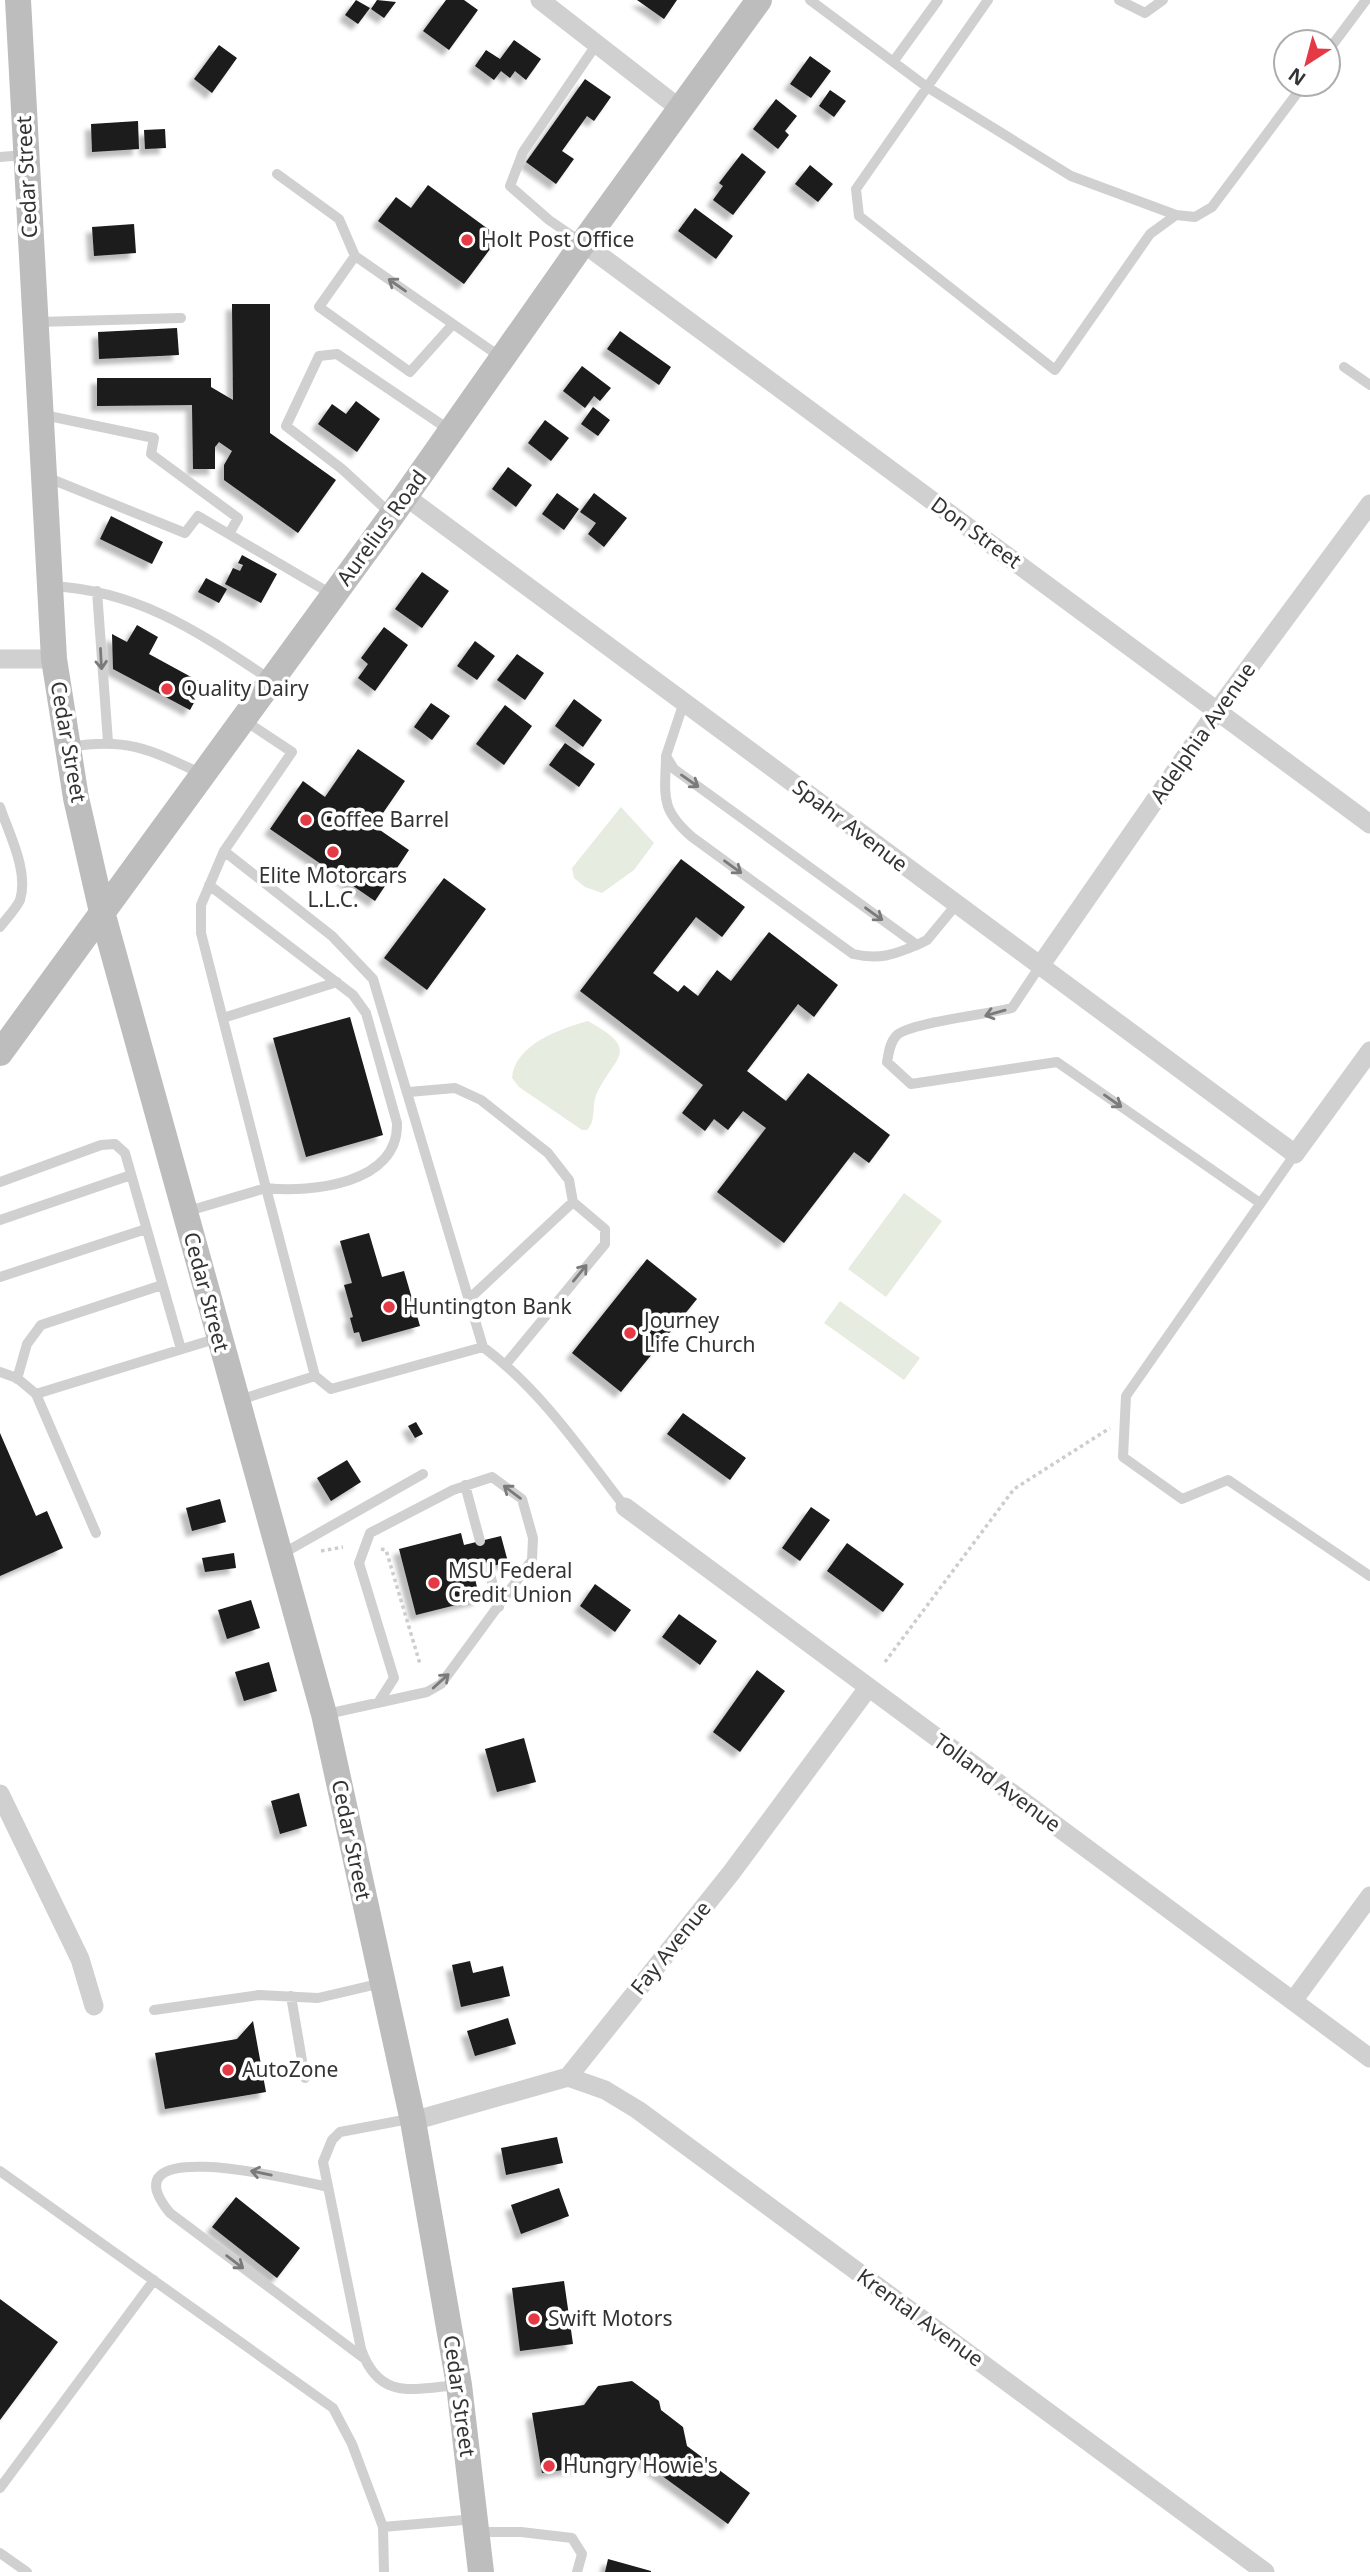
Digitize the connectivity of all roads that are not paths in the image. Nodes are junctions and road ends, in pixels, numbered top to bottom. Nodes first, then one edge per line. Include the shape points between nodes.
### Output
1 (18, 0) edge
2 (540, 0) edge
3 (759, 0) edge
4 (810, 0) edge
5 (938, 0) edge
6 (988, 0) edge
7 (1119, 0) edge
8 (1163, 0) edge
9 (1366, 0) edge
10 (1342, 32) edge
11 (596, 45) junction
12 (893, 62) junction
13 (927, 87) junction
14 (1294, 98) edge
15 (679, 108) junction
16 (13, 156) edge
17 (277, 174) dead end
18 (1176, 215) junction
19 (583, 243) junction
20 (355, 256) junction
21 (181, 318) dead end
22 (34, 322) junction
23 (453, 324) junction
24 (502, 358) junction
25 (1344, 367) dead end
26 (1370, 385) edge
27 (38, 414) junction
28 (451, 431) junction
29 (42, 476) junction
30 (1370, 504) edge
31 (399, 505) junction
32 (229, 534) junction
33 (50, 586) junction
34 (97, 591) junction
35 (334, 595) junction
36 (0, 659) edge
37 (54, 659) junction
38 (272, 680) junction
39 (684, 702) junction
40 (1217, 711) junction
41 (243, 719) junction
42 (108, 742) junction
43 (68, 747) junction
44 (666, 756) junction
45 (202, 774) junction
46 (0, 807) edge
47 (1370, 824) edge
48 (224, 851) junction
49 (209, 885) junction
50 (956, 905) junction
51 (102, 912) junction
52 (0, 927) edge
53 (917, 945) junction
54 (1040, 966) junction
55 (337, 982) junction
56 (222, 1018) junction
57 (1370, 1051) edge
58 (0, 1053) edge
59 (409, 1092) junction
60 (1295, 1154) junction
61 (131, 1175) junction
62 (0, 1182) edge
63 (266, 1188) junction
64 (573, 1202) junction
65 (1261, 1203) junction
66 (185, 1212) junction
67 (0, 1220) edge
68 (146, 1229) junction
69 (0, 1278) edge
70 (162, 1284) junction
71 (467, 1300) junction
72 (219, 1338) junction
73 (483, 1347) junction
74 (181, 1349) junction
75 (506, 1364) junction
76 (0, 1372) edge
77 (315, 1376) junction
78 (17, 1379) junction
79 (36, 1394) junction
80 (235, 1401) junction
81 (423, 1474) dead end
82 (465, 1485) junction
83 (625, 1507) joint
84 (96, 1533) dead end
85 (480, 1541) dead end
86 (279, 1556) junction
87 (488, 1567) dead end
88 (1370, 1576) edge
89 (499, 1606) junction
90 (868, 1688) junction
91 (377, 1703) junction
92 (324, 1714) junction
93 (0, 1794) edge
94 (1370, 1896) edge
95 (383, 1983) junction
96 (291, 1996) junction
97 (1293, 2001) junction
98 (94, 2006) dead end
99 (154, 2010) dead end
100 (1370, 2058) edge
101 (568, 2077) junction
102 (305, 2078) dead end
103 (413, 2119) junction
104 (0, 2171) edge
105 (328, 2187) junction
106 (154, 2280) junction
107 (365, 2359) junction
108 (459, 2385) junction
109 (0, 2488) edge
110 (476, 2525) junction
111 (383, 2527) junction
112 (0, 2553) edge
113 (27, 2572) edge
114 (384, 2572) edge
115 (481, 2572) edge
116 (577, 2572) edge
117 (1265, 2572) edge

1 - 16 main road, Cedar Street
2 - 11 street
3 - 15 main road, Aurelius Road
4 - 12 lane
5 - 12 lane
6 - 13 lane
7 - 8 lane via 1145,13
9 - 10 lane
11 - 15 street
11 - 19 lane via 523,152 510,186
12 - 13 lane
13 - 18 lane via 1071,176
13 - 18 lane via 856,189 859,216 1055,370 1150,234
14 - 18 lane via 1212,207 1195,217
15 - 19 main road, Aurelius Road
16 - 22 main road, Cedar Street
17 - 20 lane via 339,219
19 - 24 main road, Aurelius Road
19 - 40 street, Don Street
23 -> 20 lane
20 - 23 lane via 319,307 410,372
21 - 22 lane
22 - 27 main road, Cedar Street
23 - 24 lane
24 - 28 main road, Aurelius Road
25 - 26 lane
27 - 29 main road, Cedar Street
27 - 32 lane via 154,438 151,454 238,518
28 - 31 main road, Aurelius Road
28 - 31 lane via 337,354 319,356 286,426
29 - 32 lane via 185,533 198,516
29 - 33 main road, Cedar Street
30 - 40 street, Adelphia Avenue
31 - 35 main road, Aurelius Road
31 - 39 street, Spahr Avenue
32 - 35 lane
33 - 34 lane
33 - 37 main road, Cedar Street
34 - 38 lane via 158,610
34 -> 42 lane
35 - 38 main road, Aurelius Road
36 - 37 street
37 - 43 main road, Cedar Street
38 - 41 main road, Aurelius Road
39 - 44 lane
39 - 50 street, Spahr Avenue
40 - 47 street, Don Street
40 - 54 street, Adelphia Avenue
41 - 45 main road, Aurelius Road
41 - 48 lane via 292,752
42 - 43 lane
42 - 45 lane via 158,753
43 - 51 main road, Cedar Street
44 -> 53 lane via 674,769
44 -> 53 lane via 665,800 673,820 692,837 853,954 875,959
45 - 51 main road, Aurelius Road
46 - 52 lane via 18,857 22,887 19,902
48 - 49 lane
48 - 59 lane via 332,936 373,979
49 - 55 lane
49 - 56 lane via 201,905 201,933
50 - 53 lane via 927,940
50 - 54 street, Spahr Avenue
51 - 58 main road, Aurelius Road
51 - 66 main road, Cedar Street
54 - 60 street, Spahr Avenue
54 -> 65 lane via 1012,1008 910,1027 897,1035 887,1062 911,1084 1057,1062
55 - 56 lane
55 - 63 lane via 366,1013 397,1124 397,1141 379,1166 361,1176 298,1191
56 - 63 lane
57 - 60 street
59 - 64 lane via 455,1088 481,1100 548,1153 569,1181
59 - 71 lane
60 - 65 lane
61 - 62 lane via 125,1153 115,1144
61 - 67 lane
61 - 68 lane
63 - 66 lane
63 - 77 lane
64 - 71 lane
75 -> 64 lane via 605,1244 605,1228
65 - 88 lane via 1126,1396 1123,1457 1182,1499 1228,1480
66 - 72 main road, Cedar Street
68 - 69 lane
68 - 70 lane
70 - 74 lane
70 - 78 lane via 41,1325 27,1344
71 - 73 lane
72 - 74 lane
72 - 80 main road, Cedar Street
73 - 75 lane
73 - 77 lane via 331,1389
74 - 79 lane
75 - 83 lane via 552,1412
76 - 78 lane
77 - 80 lane
78 - 79 lane
79 - 84 lane
80 - 86 main road, Cedar Street
81 - 86 lane
82 - 85 lane
89 -> 82 lane via 533,1560 533,1538 522,1499 492,1476
82 - 91 lane via 370,1533 359,1563 394,1678
83 - 90 street, Tolland Avenue
86 - 92 main road, Cedar Street
87 - 89 lane
91 -> 89 lane via 427,1692 441,1684
90 - 97 street, Tolland Avenue
90 - 101 street, Fay Avenue via 731,1873
91 - 92 lane
92 - 95 main road, Cedar Street
93 - 98 street via 80,1959
94 - 97 street
95 - 96 lane via 318,1998
95 - 103 main road, Cedar Street
96 - 99 lane via 259,1995
96 - 102 lane
97 - 100 street, Tolland Avenue
101 - 103 street
101 - 117 street, Krental Avenue via 605,2090 638,2110
103 - 105 lane via 340,2132 325,2151
103 - 108 main road, Cedar Street
104 - 106 lane
105 - 107 lane
105 -> 107 lane via 246,2170 199,2166 175,2167 162,2175 156,2187 170,2213
106 - 109 lane
106 - 111 lane via 333,2408 352,2444
107 - 108 lane via 369,2372 389,2386
108 - 110 main road, Cedar Street
110 - 111 lane
110 - 115 main road, Cedar Street
110 - 116 lane via 572,2538 582,2554
111 - 114 lane
112 - 113 lane

